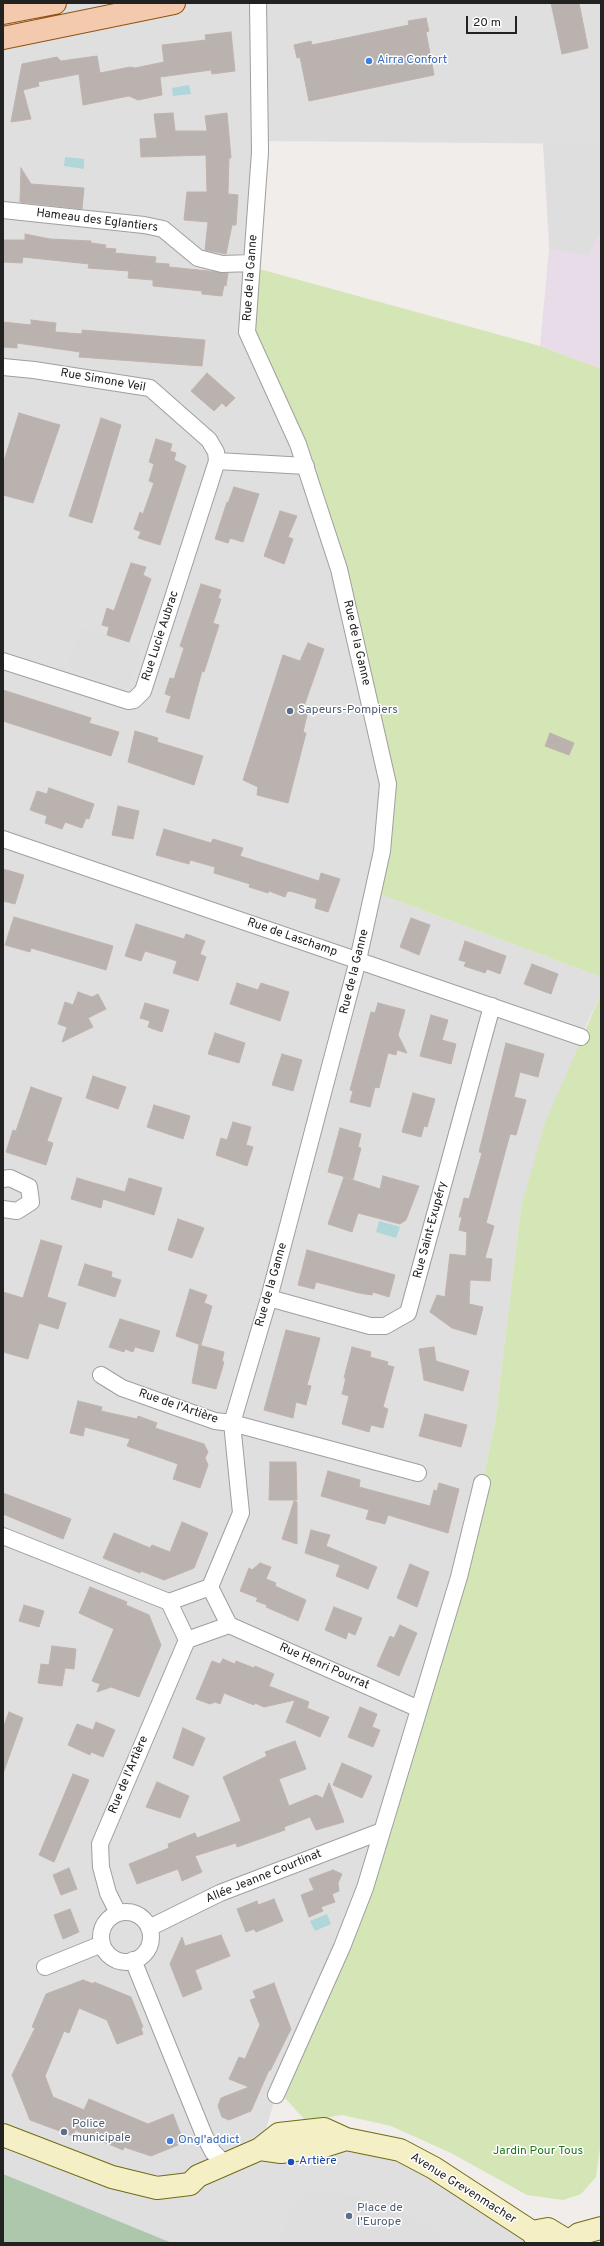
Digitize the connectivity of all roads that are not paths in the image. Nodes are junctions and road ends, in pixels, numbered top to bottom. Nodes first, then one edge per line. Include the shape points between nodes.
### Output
1 (55, 3) edge
2 (174, 3) edge
3 (258, 3) edge
4 (3, 13) edge
5 (3, 38) edge
6 (3, 210) edge
7 (252, 263) junction
8 (3, 367) edge
9 (217, 461) junction
10 (306, 466) junction
11 (3, 661) edge
12 (3, 839) edge
13 (358, 960) junction
14 (492, 1006) junction
15 (581, 1037) dead end
16 (3, 1179) edge
17 (3, 1209) edge
18 (269, 1298) junction
19 (101, 1375) dead end
20 (232, 1423) junction
21 (418, 1473) dead end
22 (482, 1483) dead end
23 (3, 1536) edge
24 (210, 1587) junction
25 (169, 1602) junction
26 (229, 1625) junction
27 (186, 1640) junction
28 (419, 1708) junction
29 (382, 1831) junction
30 (118, 1913) junction
31 (149, 1928) junction
32 (102, 1944) junction
33 (133, 1960) junction
34 (45, 1968) dead end
35 (276, 2095) dead end
36 (3, 2135) edge
37 (225, 2164) junction
38 (601, 2228) edge
39 (535, 2238) edge
40 (570, 2242) edge

1 - 4 main road
2 - 5 main road
3 - 7 street, Rue de la Ganne via 260,152
6 - 7 street, Hameau des Eglantiers via 151,226 163,229 198,258 222,264
7 - 10 street, Rue de la Ganne via 247,332
8 - 9 street, Rue Simone Veil via 150,388 209,440 216,452
9 - 10 street
9 - 11 street, Rue Lucie Aubrac via 143,691 134,700
10 - 13 street, Rue de la Ganne via 340,569 388,784 382,851
12 - 13 street, Rue de Laschamp
13 - 14 street, Rue de Laschamp
13 - 18 street, Rue de la Ganne
14 - 15 street, Rue de Laschamp
14 - 18 street, Rue Saint-Exupéry via 408,1313 384,1326 370,1326
16 - 17 street via 10,1178 29,1187 31,1202 17,1211
18 - 20 street, Rue de la Ganne
19 - 20 street, Rue de l'Artière via 122,1388 215,1421
20 - 21 street
20 - 24 street, Rue de l'Artière via 241,1513
22 - 28 street via 459,1577
23 - 25 street
24 - 25 street
24 - 26 street
25 - 27 street
26 - 27 street
26 - 28 street, Rue Henri Pourrat
27 - 30 street, Rue de l'Artière via 100,1844 101,1867 108,1893
28 - 29 street
29 - 31 street, Allée Jeanne Courtinat via 220,1893
29 - 35 street via 365,1888 342,1947
30 - 31 street via 133,1913 140,1916
30 - 32 street via 111,1917 102,1929
31 - 33 street via 149,1944 140,1957
32 - 33 street via 111,1957 126,1962
32 - 34 street
33 - 37 street via 204,2135 213,2152
36 - 37 main road, Avenue Grevenmacher via 112,2177 157,2188 190,2184 198,2176
37 - 39 main road, Avenue Grevenmacher via 260,2149 281,2152 324,2146 346,2139 400,2150 434,2168
38 - 40 main road via 579,2234
39 - 40 main road, Avenue Grevenmacher via 548,2229

